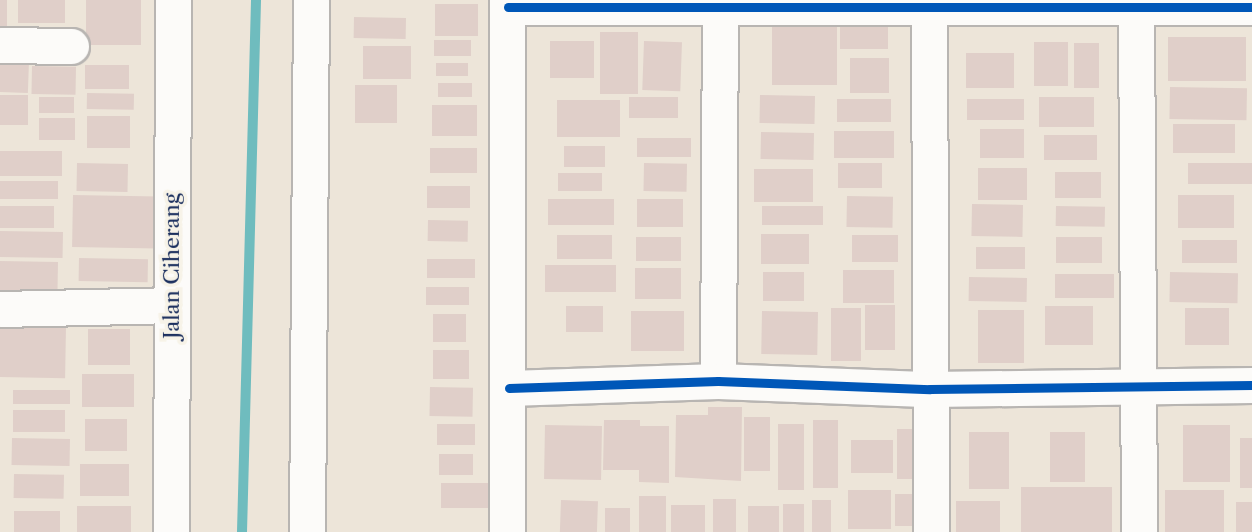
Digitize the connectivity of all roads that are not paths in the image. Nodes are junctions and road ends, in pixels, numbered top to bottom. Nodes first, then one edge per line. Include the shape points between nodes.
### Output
1 (173, 0) edge
2 (311, 0) edge
3 (508, 4) edge
4 (720, 5) junction
5 (929, 7) junction
6 (1136, 7) junction
7 (1252, 8) edge
8 (0, 45) edge
9 (71, 46) dead end
10 (172, 305) junction
11 (0, 309) edge
12 (718, 381) junction
13 (1252, 386) edge
14 (509, 388) junction
15 (930, 389) junction
16 (1138, 389) junction
17 (171, 532) edge
18 (307, 532) edge
19 (507, 532) edge
20 (931, 532) edge
21 (1139, 532) edge

1 - 10 street, Jalan Ciherang
2 - 18 street
3 - 4 street
3 - 14 street
4 - 5 street
4 - 12 street
5 - 6 street
5 - 15 street
6 - 7 street
6 - 16 street
8 - 9 street
10 - 11 street
10 - 17 street, Jalan Ciherang
12 - 14 street
12 - 15 street
13 - 16 street
14 - 19 street
15 - 16 street
15 - 20 street
16 - 21 street

